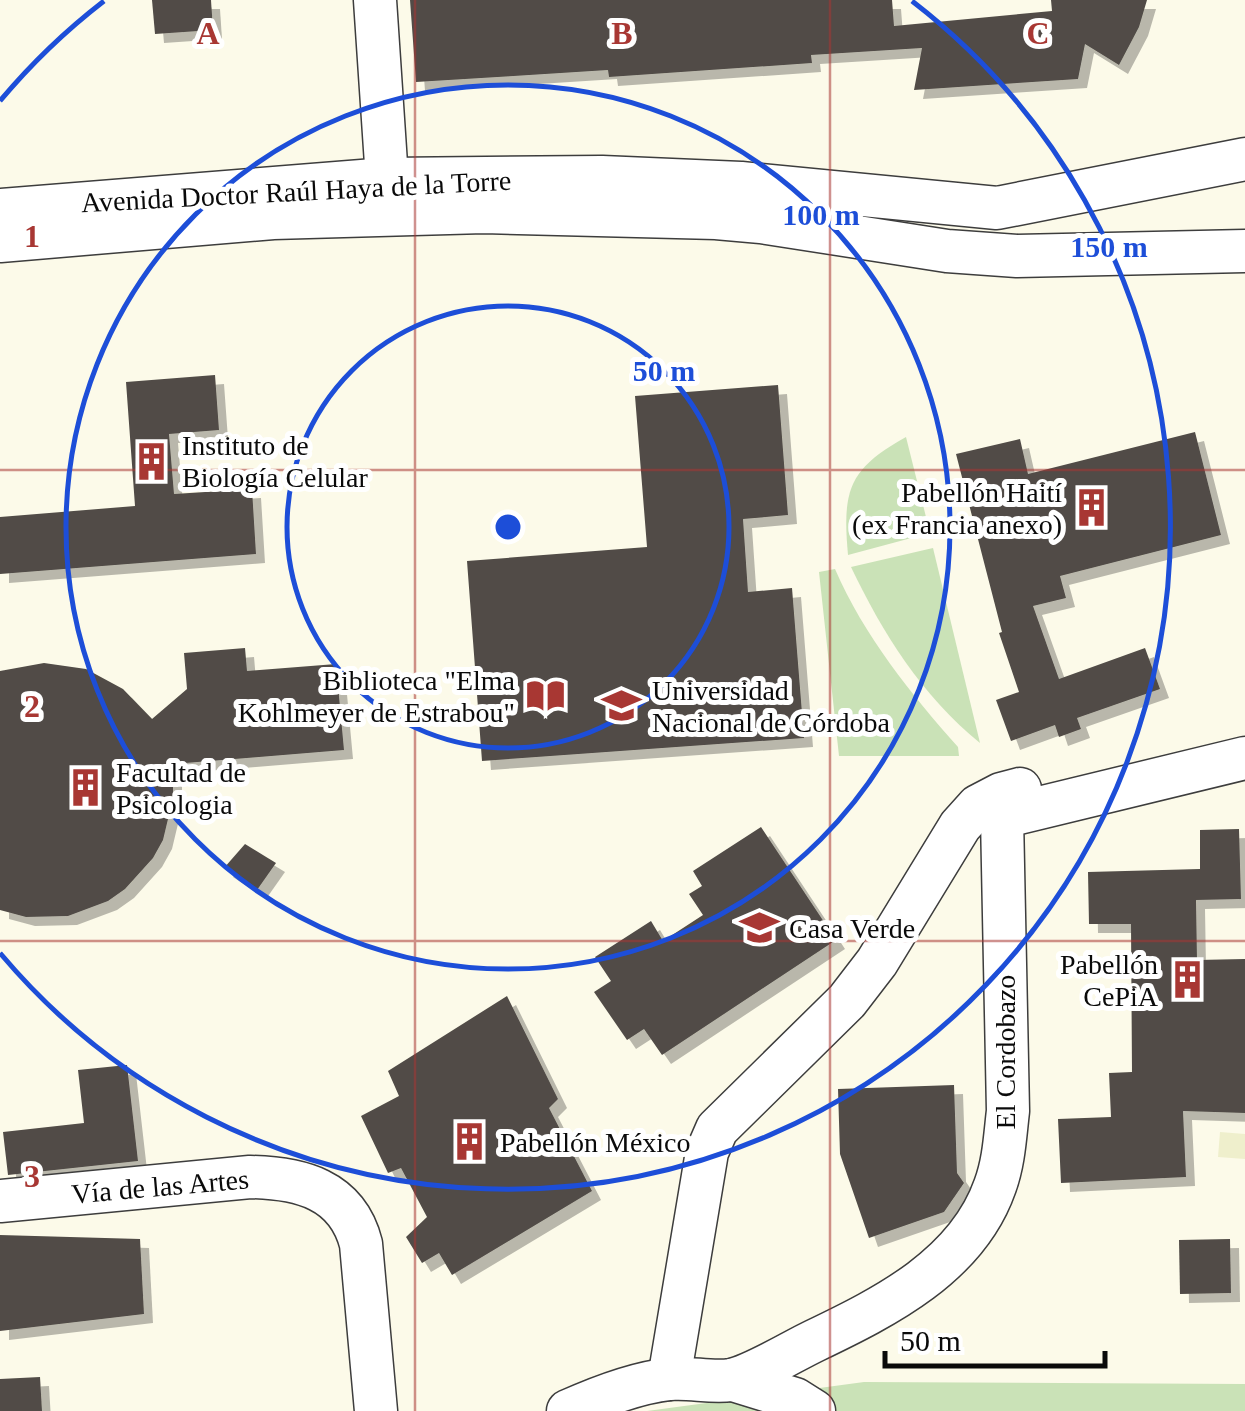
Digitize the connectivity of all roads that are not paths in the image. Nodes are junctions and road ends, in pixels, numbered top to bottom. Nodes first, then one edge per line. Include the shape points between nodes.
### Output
1 (375, 0) edge
2 (1245, 159) edge
3 (387, 179) junction
4 (0, 210) edge
5 (0, 241) edge
6 (1245, 251) edge
7 (1245, 734) edge
8 (1245, 758) edge
9 (1001, 805) junction
10 (0, 1201) edge
11 (669, 1380) junction
12 (733, 1380) junction
13 (376, 1411) edge
14 (568, 1411) edge
15 (814, 1411) edge

1 - 3 street
2 - 3 street, Avenida Doctor Raúl Haya de la Torre via 997,208 741,182
3 - 4 street, Avenida Doctor Raúl Haya de la Torre
5 - 6 street, Avenida Doctor Raúl Haya de la Torre via 273,218 484,212 746,220 1017,256
7 - 9 street
8 - 9 street
9 - 11 street via 978,806 960,826 847,1001 718,1129 708,1152
9 - 12 street, El Cordobazo via 1008,1111 995,1188 950,1258 909,1290
10 - 13 street, Vía de las Artes via 250,1176 330,1193 362,1244
11 - 12 street, El Cordobazo
11 - 14 street, El Cordobazo
12 - 15 street

